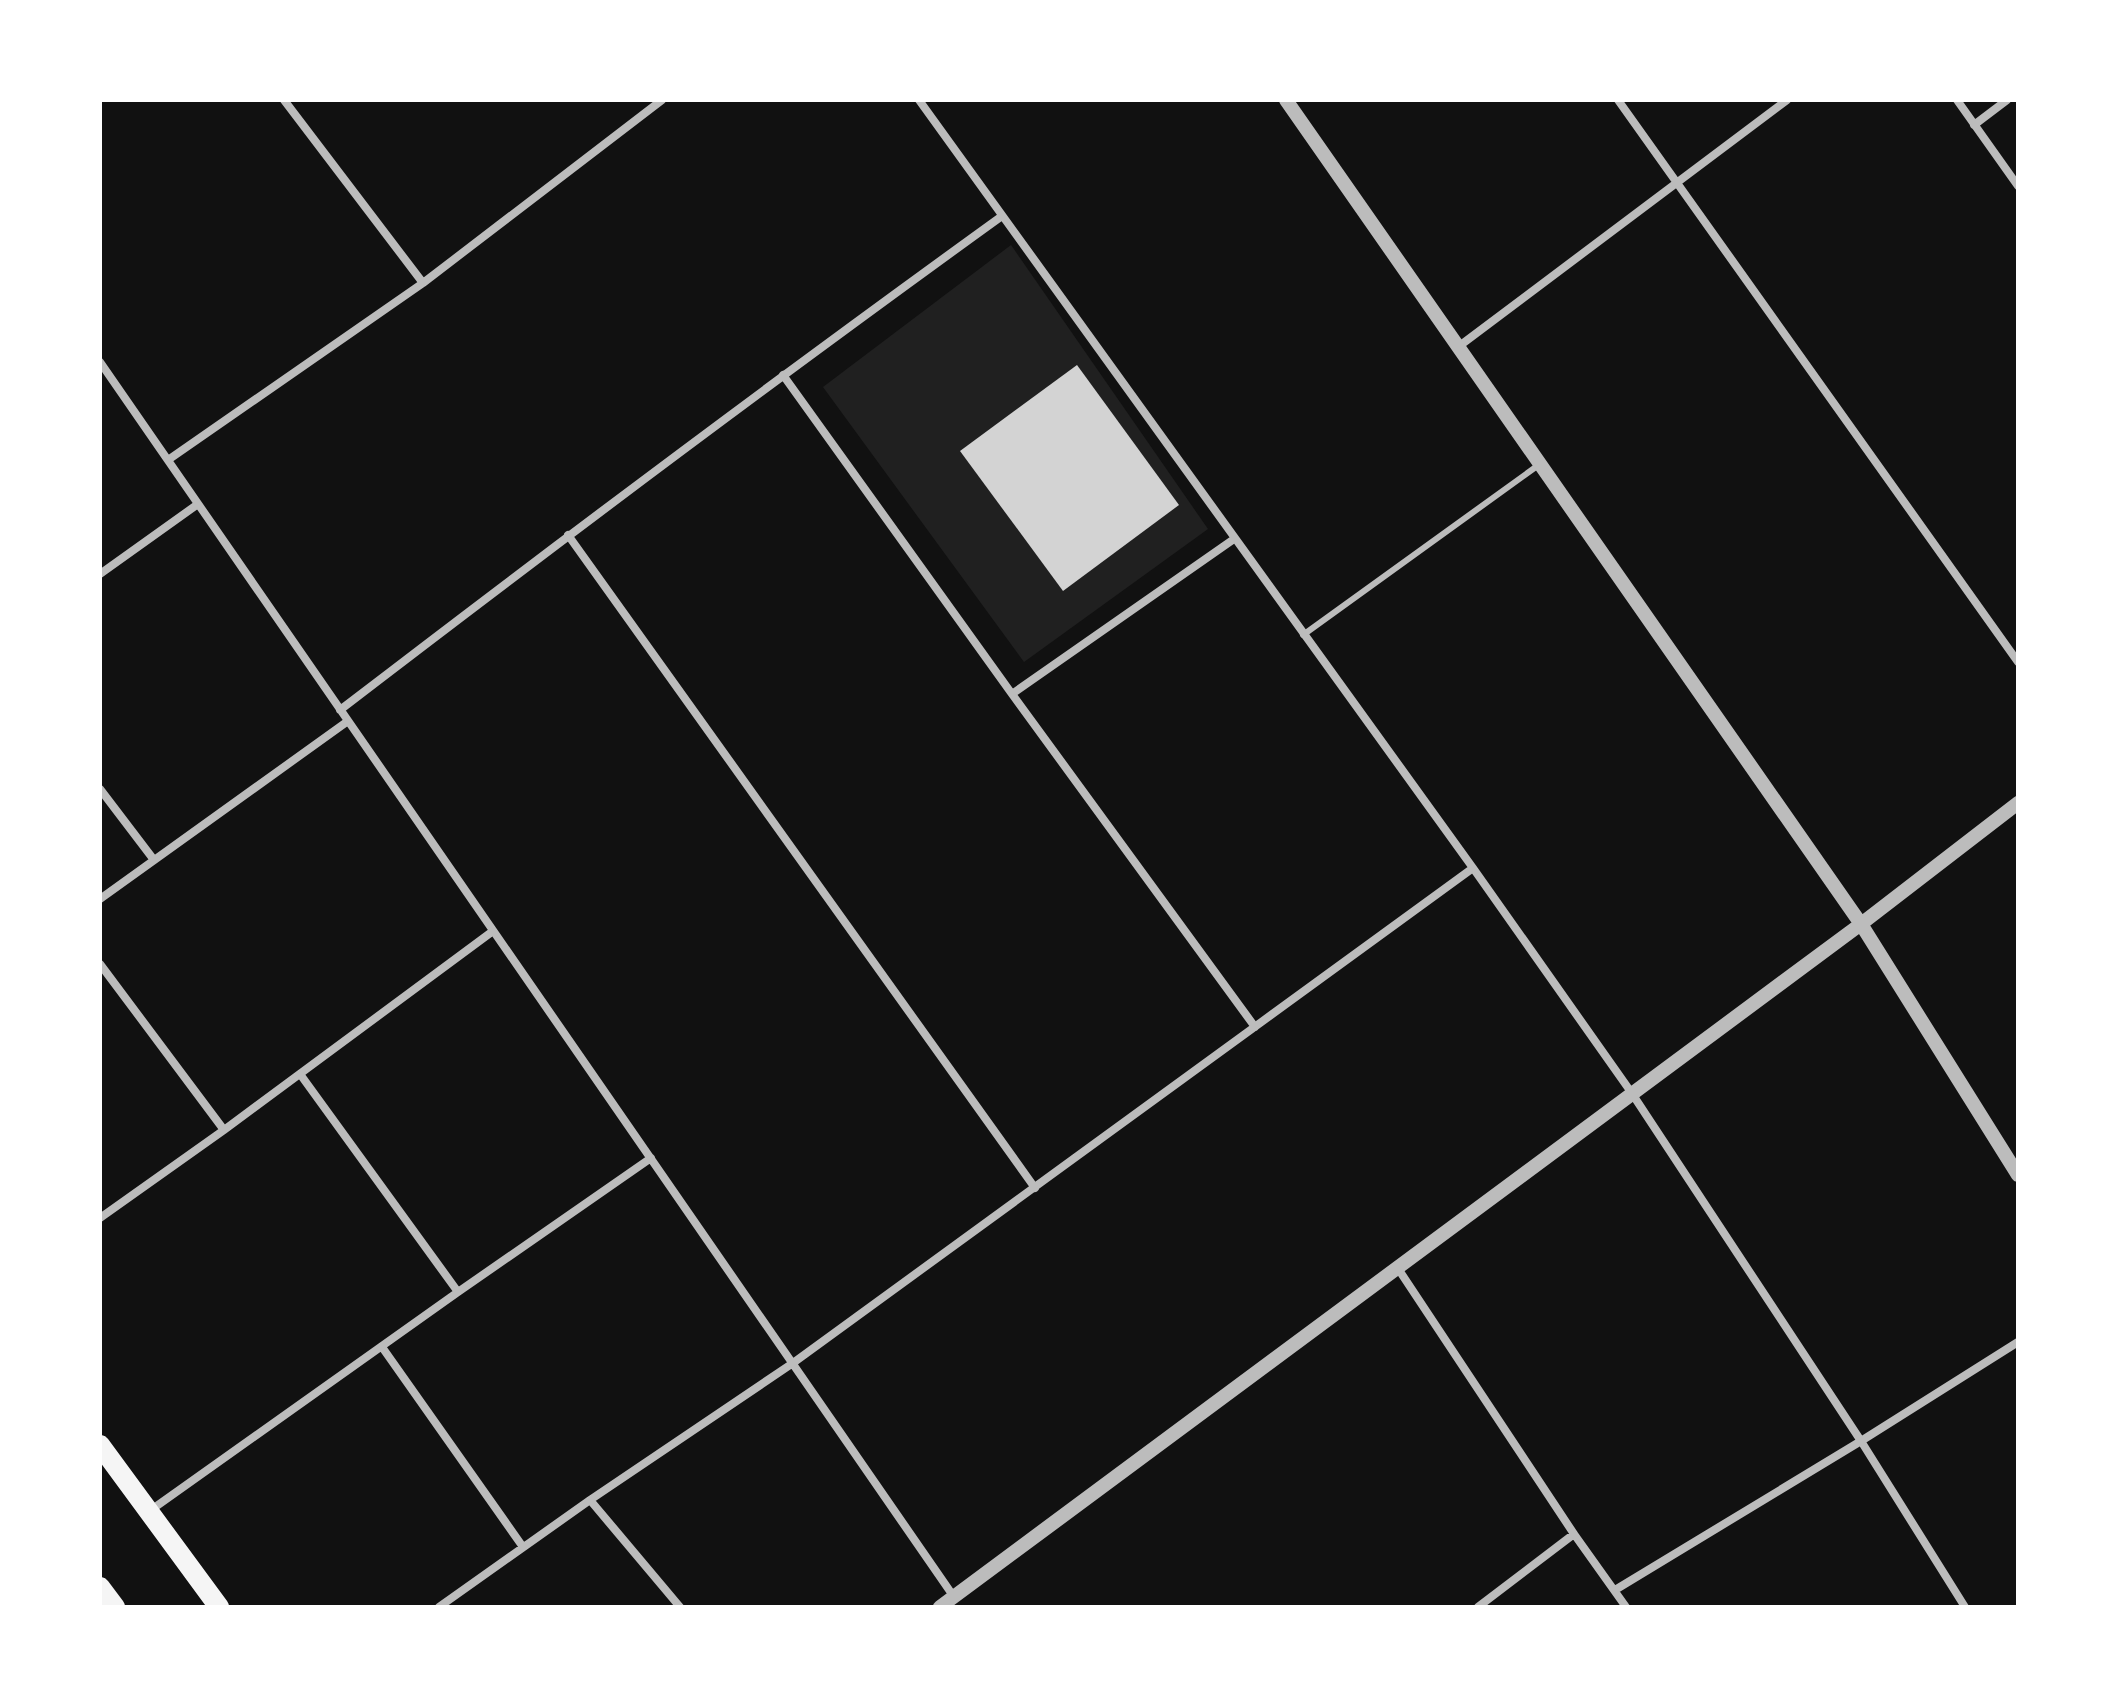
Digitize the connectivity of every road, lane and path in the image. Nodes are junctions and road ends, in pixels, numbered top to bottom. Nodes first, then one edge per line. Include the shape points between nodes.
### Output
1 (284, 100) edge
2 (662, 100) edge
3 (919, 100) edge
4 (1286, 100) edge
5 (1618, 100) edge
6 (1787, 100) edge
7 (1957, 100) edge
8 (2007, 100) edge
9 (1974, 125) junction
10 (1676, 182) junction
11 (2018, 186) edge
12 (1002, 216) junction
13 (423, 283) junction
14 (1458, 347) junction
15 (100, 362) edge
16 (783, 375) junction
17 (168, 460) junction
18 (1540, 464) junction
19 (198, 504) junction
20 (568, 535) junction
21 (1234, 539) junction
22 (100, 574) edge
23 (1303, 635) junction
24 (2018, 662) edge
25 (1012, 694) junction
26 (340, 710) junction
27 (348, 721) junction
28 (100, 789) edge
29 (2018, 803) edge
30 (154, 860) junction
31 (1473, 868) junction
32 (100, 899) edge
33 (1861, 924) junction
34 (493, 931) junction
35 (100, 964) edge
36 (1255, 1027) junction
37 (300, 1074) junction
38 (1631, 1092) junction
39 (224, 1130) junction
40 (651, 1158) junction
41 (2018, 1175) edge
42 (1035, 1188) junction
43 (100, 1218) edge
44 (1397, 1267) junction
45 (458, 1292) junction
46 (2018, 1342) edge
47 (382, 1347) junction
48 (793, 1363) junction
49 (1861, 1441) junction
50 (100, 1445) edge
51 (590, 1500) junction
52 (148, 1512) junction
53 (1574, 1534) junction
54 (523, 1547) junction
55 (100, 1587) edge
56 (1615, 1590) junction
57 (954, 1597) junction
58 (115, 1607) edge
59 (219, 1607) edge
60 (439, 1607) edge
61 (680, 1607) edge
62 (940, 1607) edge
63 (1478, 1607) edge
64 (1626, 1607) edge
65 (1965, 1607) edge

1 - 13 street
2 - 13 street
3 - 12 street
4 - 14 street
5 - 10 street
6 - 10 street
7 - 9 street
8 - 9 street
9 - 11 street
10 - 14 street
10 - 24 street
12 - 16 street
12 - 21 street
13 - 17 street
14 - 18 street
15 - 17 street
16 - 20 street
16 - 25 street
17 - 19 street
18 - 23 lane
18 - 33 street
19 - 22 street
19 - 26 street
20 - 26 street
20 - 42 street
21 - 23 street
21 - 25 street
23 - 31 street
25 - 36 street
26 - 27 street
27 - 30 street
27 - 34 street
28 - 30 street
29 - 33 street
30 - 32 street
31 - 36 street
31 - 38 street
33 - 38 street
33 - 41 street
34 - 37 street
34 - 40 street
35 - 39 street
36 - 42 street
37 - 39 street
37 - 45 street
38 - 44 street
38 - 49 street
39 - 43 street
40 - 45 street
40 - 48 street
42 - 48 street
44 - 53 street
44 - 57 street
45 - 47 street
46 - 49 street
47 - 52 street
47 - 54 street
48 - 51 street
48 - 57 street
49 - 56 street
49 - 65 street
50 - 52 main road
51 - 54 street
51 - 61 street
52 - 59 main road
53 - 56 street
53 - 63 street
54 - 60 street
55 - 58 main road
56 - 64 street
57 - 62 street

